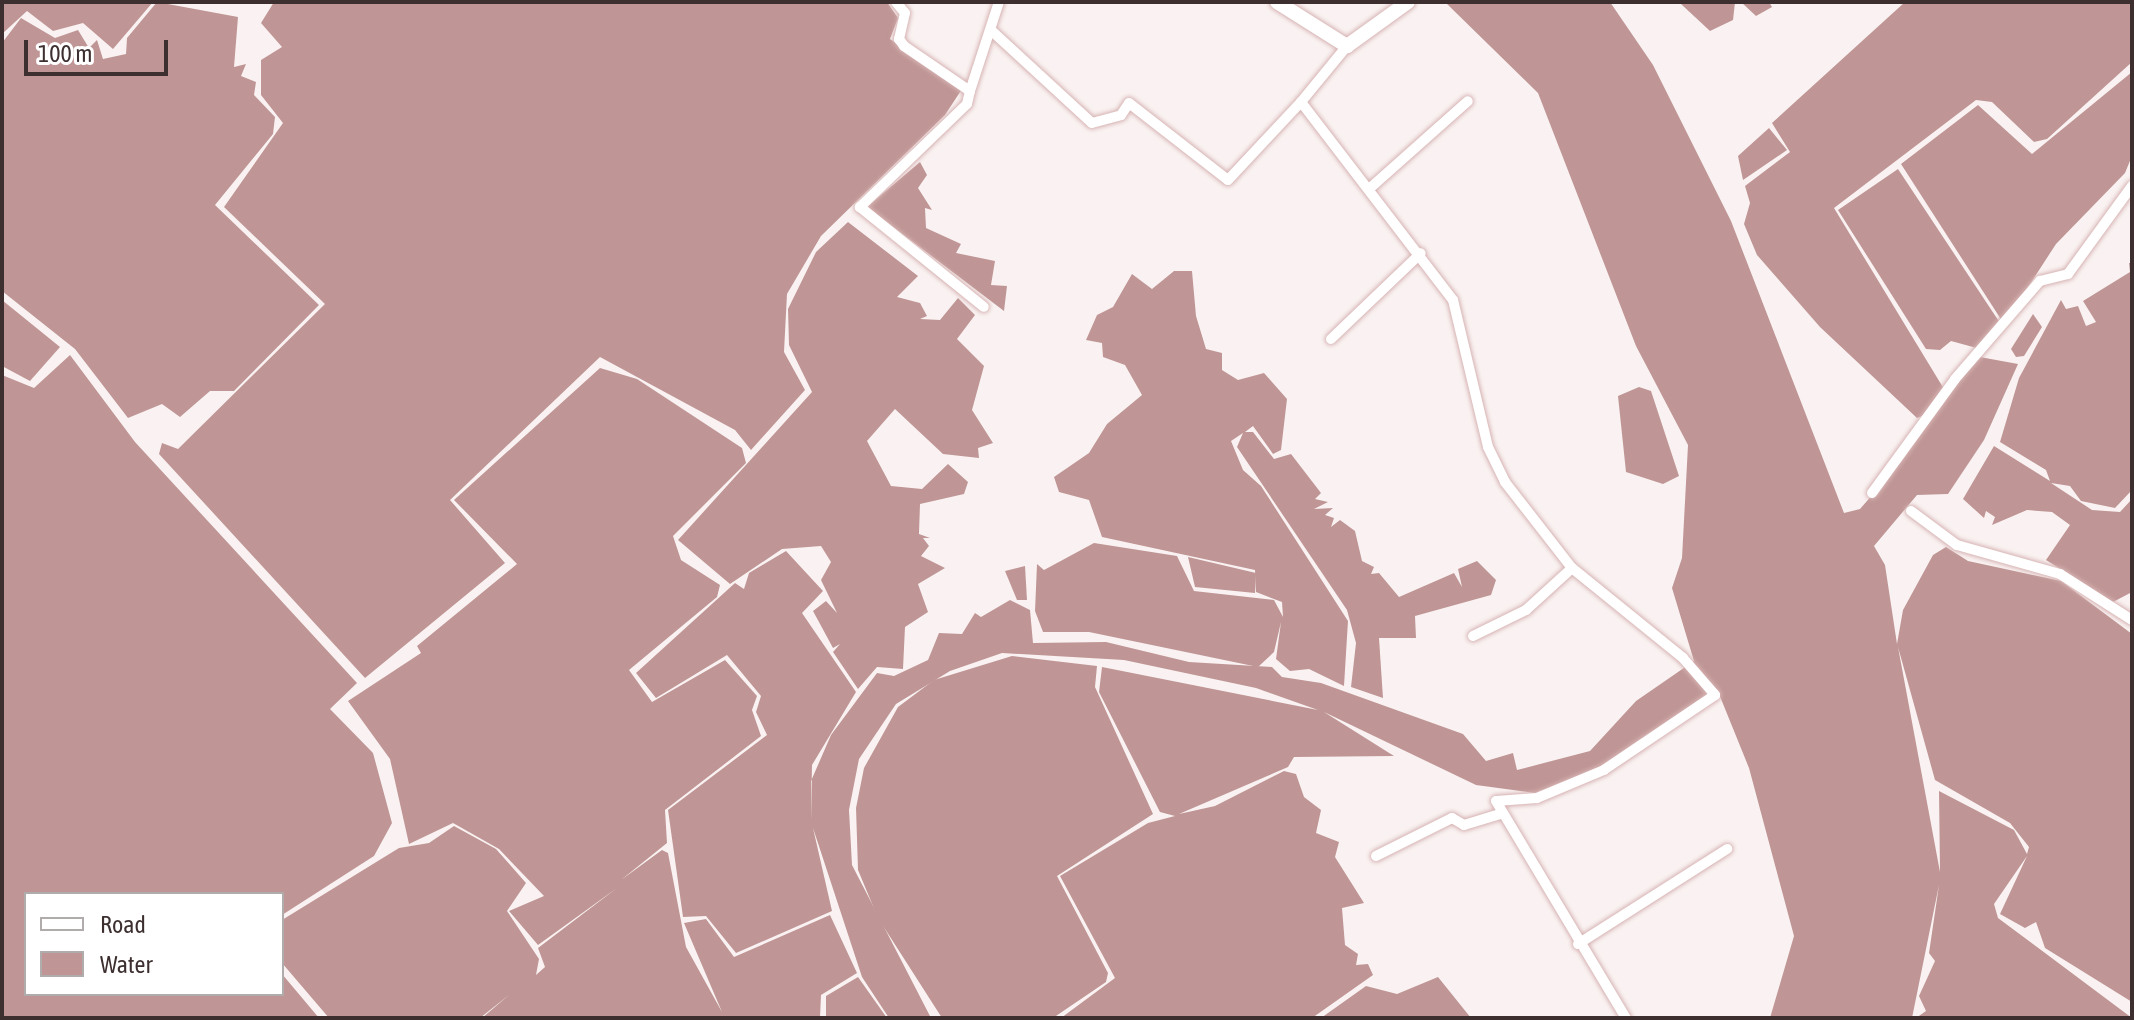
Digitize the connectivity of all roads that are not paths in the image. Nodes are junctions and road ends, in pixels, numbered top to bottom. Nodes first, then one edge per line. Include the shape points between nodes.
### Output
1 (896, 2) edge
2 (999, 2) edge
3 (1277, 2) edge
4 (1403, 5) edge
5 (993, 32) junction
6 (1347, 46) junction
7 (970, 91) junction
8 (1468, 101) dead end
9 (1301, 102) junction
10 (2132, 186) edge
11 (1369, 189) junction
12 (1421, 253) junction
13 (984, 307) dead end
14 (1331, 339) dead end
15 (1872, 493) dead end
16 (1911, 511) dead end
17 (1572, 568) junction
18 (2132, 620) edge
19 (1473, 636) dead end
20 (1501, 814) junction
21 (1727, 849) dead end
22 (1376, 856) dead end
23 (1578, 944) junction
24 (1626, 1018) edge

1 - 7 street via 906,22 899,39
2 - 5 street
3 - 6 main road
4 - 6 main road
5 - 7 street
5 - 9 street via 1092,123 1121,115 1129,103 1228,180
6 - 9 street
7 - 13 street via 967,104 860,207
8 - 11 street
9 - 11 street
10 - 15 street via 2068,274 2040,281 1955,379
11 - 12 street
12 - 14 street
12 - 17 street via 1453,300 1488,447 1523,511
16 - 18 street via 1957,545 2060,574
17 - 19 street via 1526,610
17 - 20 street via 1683,658 1715,695 1604,770 1537,798 1500,798
20 - 22 street via 1464,825 1452,818
20 - 23 street
21 - 23 street
23 - 24 street

